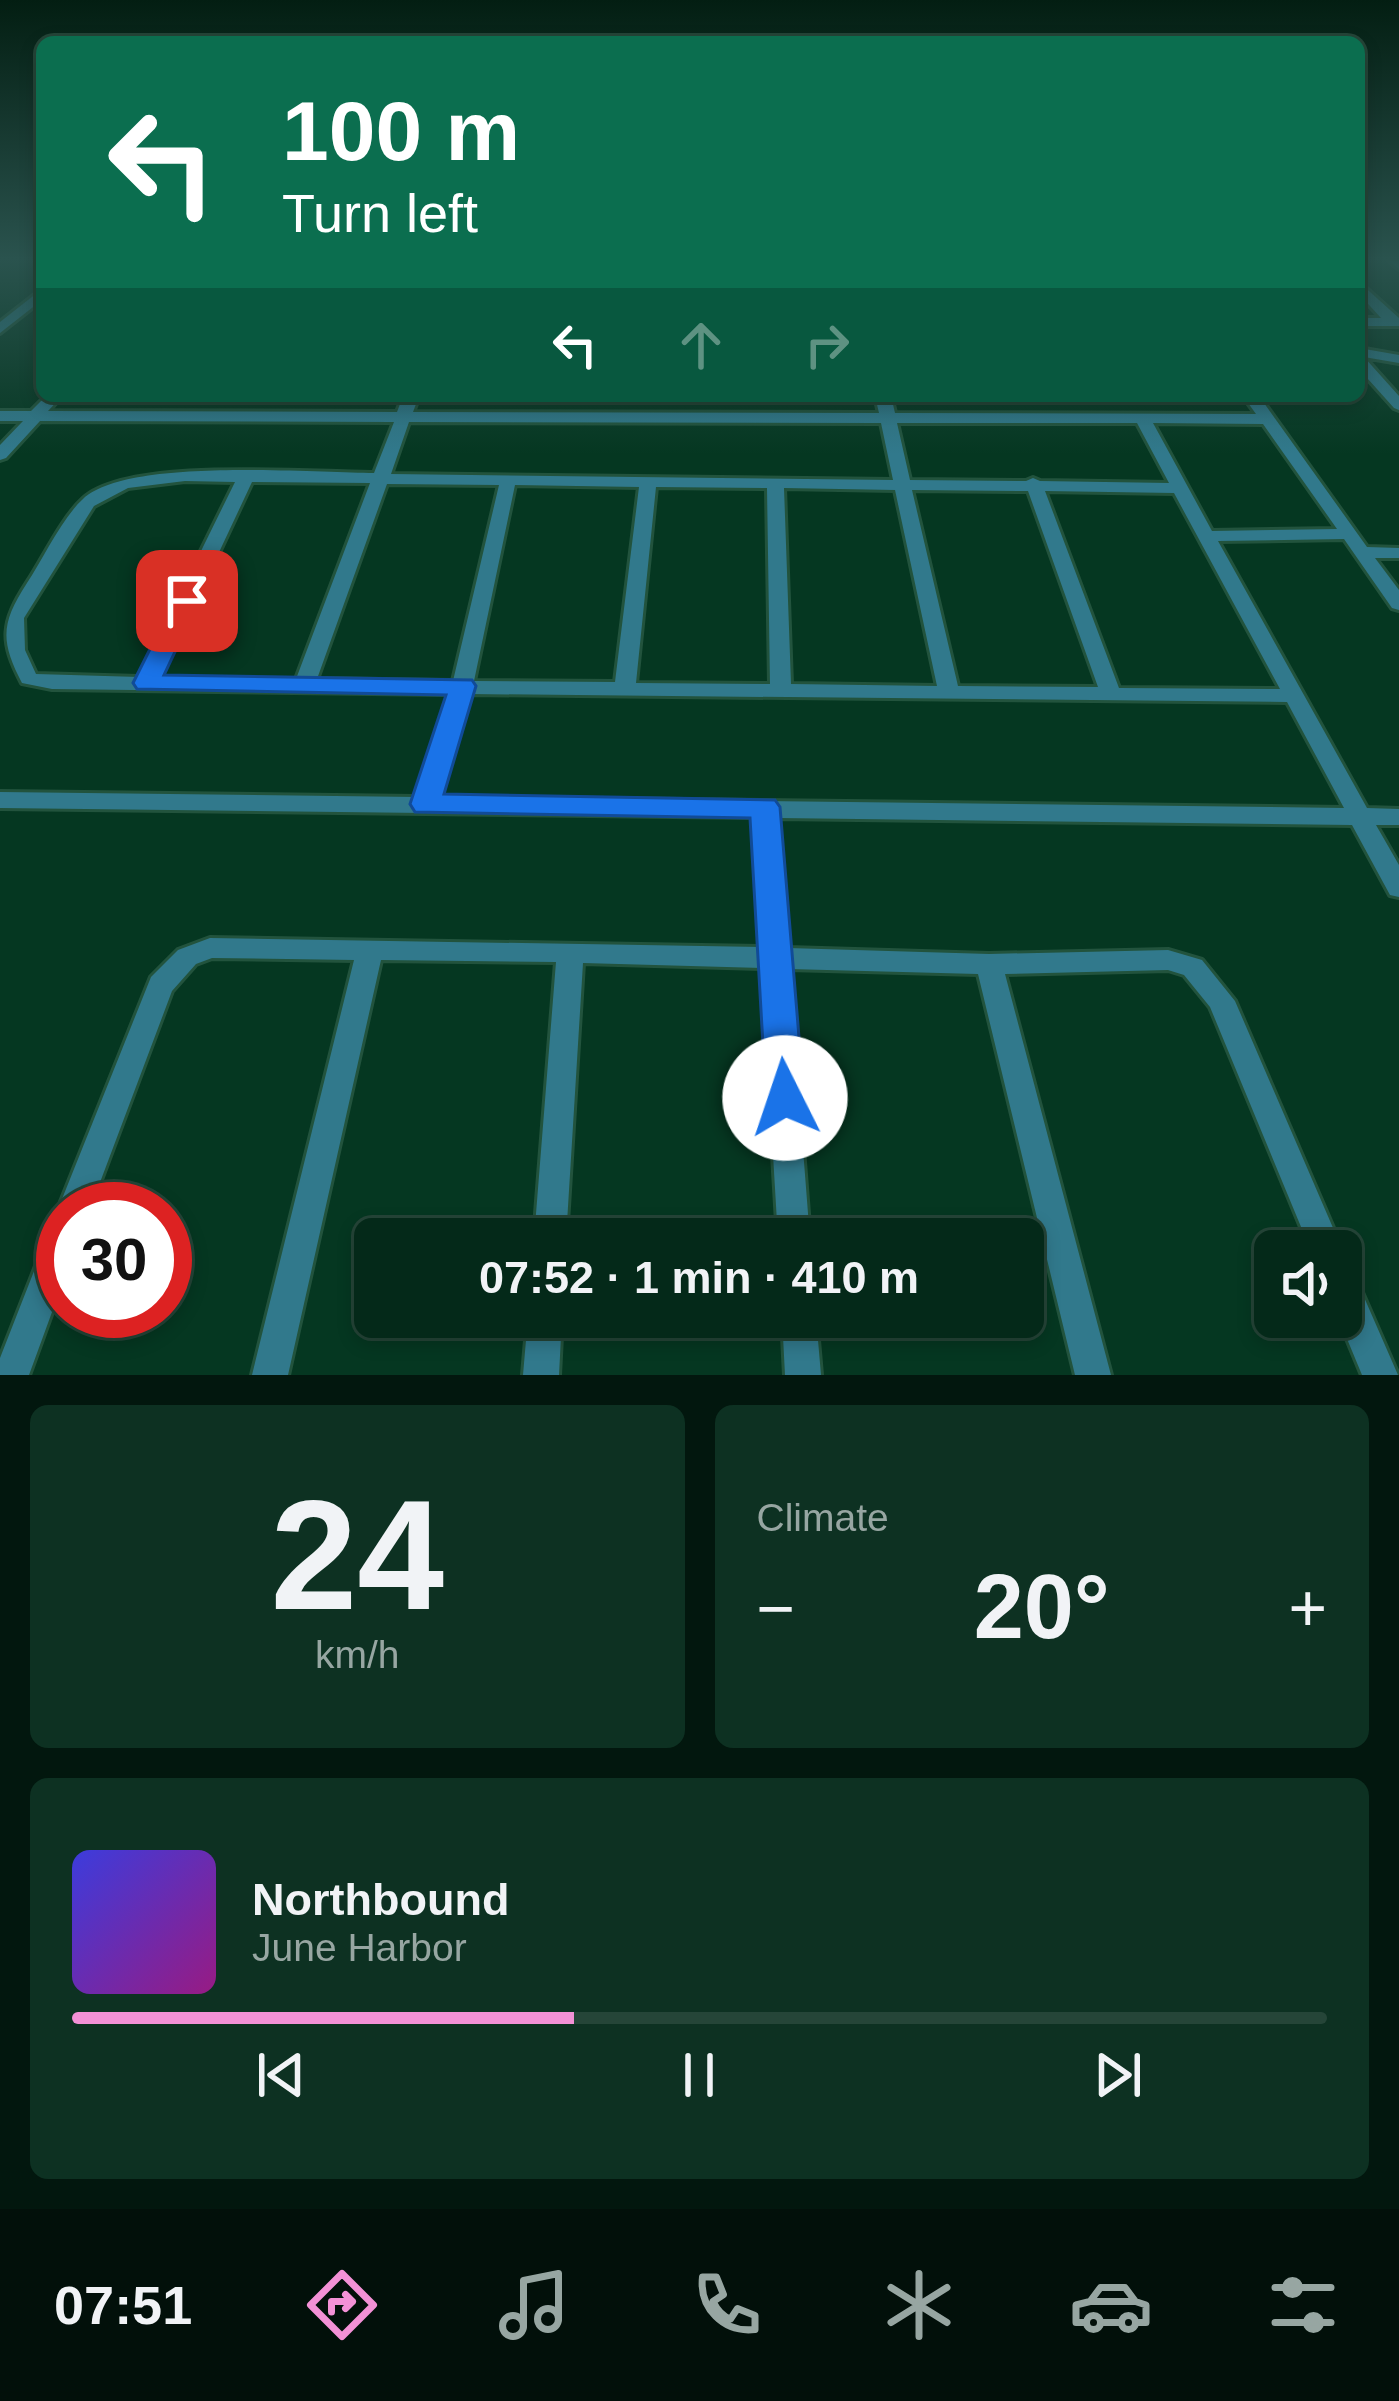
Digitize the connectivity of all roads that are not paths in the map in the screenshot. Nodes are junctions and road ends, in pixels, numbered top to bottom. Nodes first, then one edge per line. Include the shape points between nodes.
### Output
1 (1399, 359) edge
2 (1365, 363) edge
3 (1365, 367) edge
4 (49, 402) edge
5 (292, 402) edge
6 (408, 402) edge
7 (643, 402) edge
8 (884, 402) edge
9 (1256, 402) edge
10 (1399, 405) edge
11 (0, 416) edge
12 (284, 416) junction
13 (641, 416) junction
14 (887, 416) junction
15 (36, 417) junction
16 (402, 417) junction
17 (1268, 418) junction
18 (1143, 420) junction
19 (0, 454) edge
20 (246, 478) junction
21 (380, 479) junction
22 (508, 481) junction
23 (648, 483) junction
24 (1034, 483) junction
25 (904, 484) junction
26 (775, 485) junction
27 (1179, 488) junction
28 (1349, 534) junction
29 (1208, 536) junction
30 (1362, 552) junction
31 (1399, 553) edge
32 (1399, 604) edge
33 (147, 683) junction
34 (304, 685) junction
35 (462, 686) junction
36 (625, 688) junction
37 (781, 689) junction
38 (949, 691) junction
39 (1110, 692) junction
40 (1294, 696) junction
41 (0, 800) edge
42 (425, 804) junction
43 (765, 807) junction
44 (1363, 816) junction
45 (1399, 817) edge
46 (1399, 888) edge
47 (570, 952) junction
48 (368, 953) junction
49 (776, 957) junction
50 (988, 964) junction
51 (84, 1182) edge
52 (551, 1218) edge
53 (793, 1218) edge
54 (1318, 1230) edge
55 (36, 1309) edge
56 (1362, 1333) edge
57 (544, 1338) edge
58 (800, 1338) edge
59 (11, 1375) edge
60 (270, 1375) edge
61 (541, 1375) edge
62 (803, 1375) edge
63 (1093, 1375) edge
64 (1380, 1375) edge

1 - 2 street
3 - 10 street
4 - 15 street
5 - 12 street
6 - 16 street
7 - 13 street
8 - 14 street
9 - 17 street
11 - 15 street
12 - 15 street
12 - 16 street
13 - 14 street
13 - 16 street
14 - 18 street
14 - 25 street
15 - 19 street
16 - 21 street
17 - 18 street
17 - 28 street
18 - 27 street
20 - 21 street
20 - 33 street
20 - 33 street via 157,479 99,493 14,618 11,634 28,679
21 - 22 street
21 - 34 street
22 - 23 street
22 - 35 street
23 - 26 street
23 - 36 street
24 - 25 street
24 - 27 street
24 - 39 street
25 - 26 street
25 - 38 street
26 - 37 street
27 - 29 street
28 - 29 street
28 - 30 street
29 - 40 street
30 - 31 street
30 - 32 street
33 - 34 street
34 - 35 street
35 - 36 street
35 - 42 street
36 - 37 street
37 - 38 street
38 - 39 street
39 - 40 street
40 - 44 street
41 - 42 street
42 - 43 street
43 - 44 street
43 - 49 street
44 - 45 street
44 - 46 street
47 - 48 street
47 - 49 street
47 - 52 street
48 - 51 street via 261,946 187,957 161,985
48 - 60 street
49 - 50 street
49 - 53 street
50 - 54 street via 1168,960 1193,967 1221,1001
50 - 63 street
55 - 59 street
56 - 64 street
57 - 61 street
58 - 62 street

